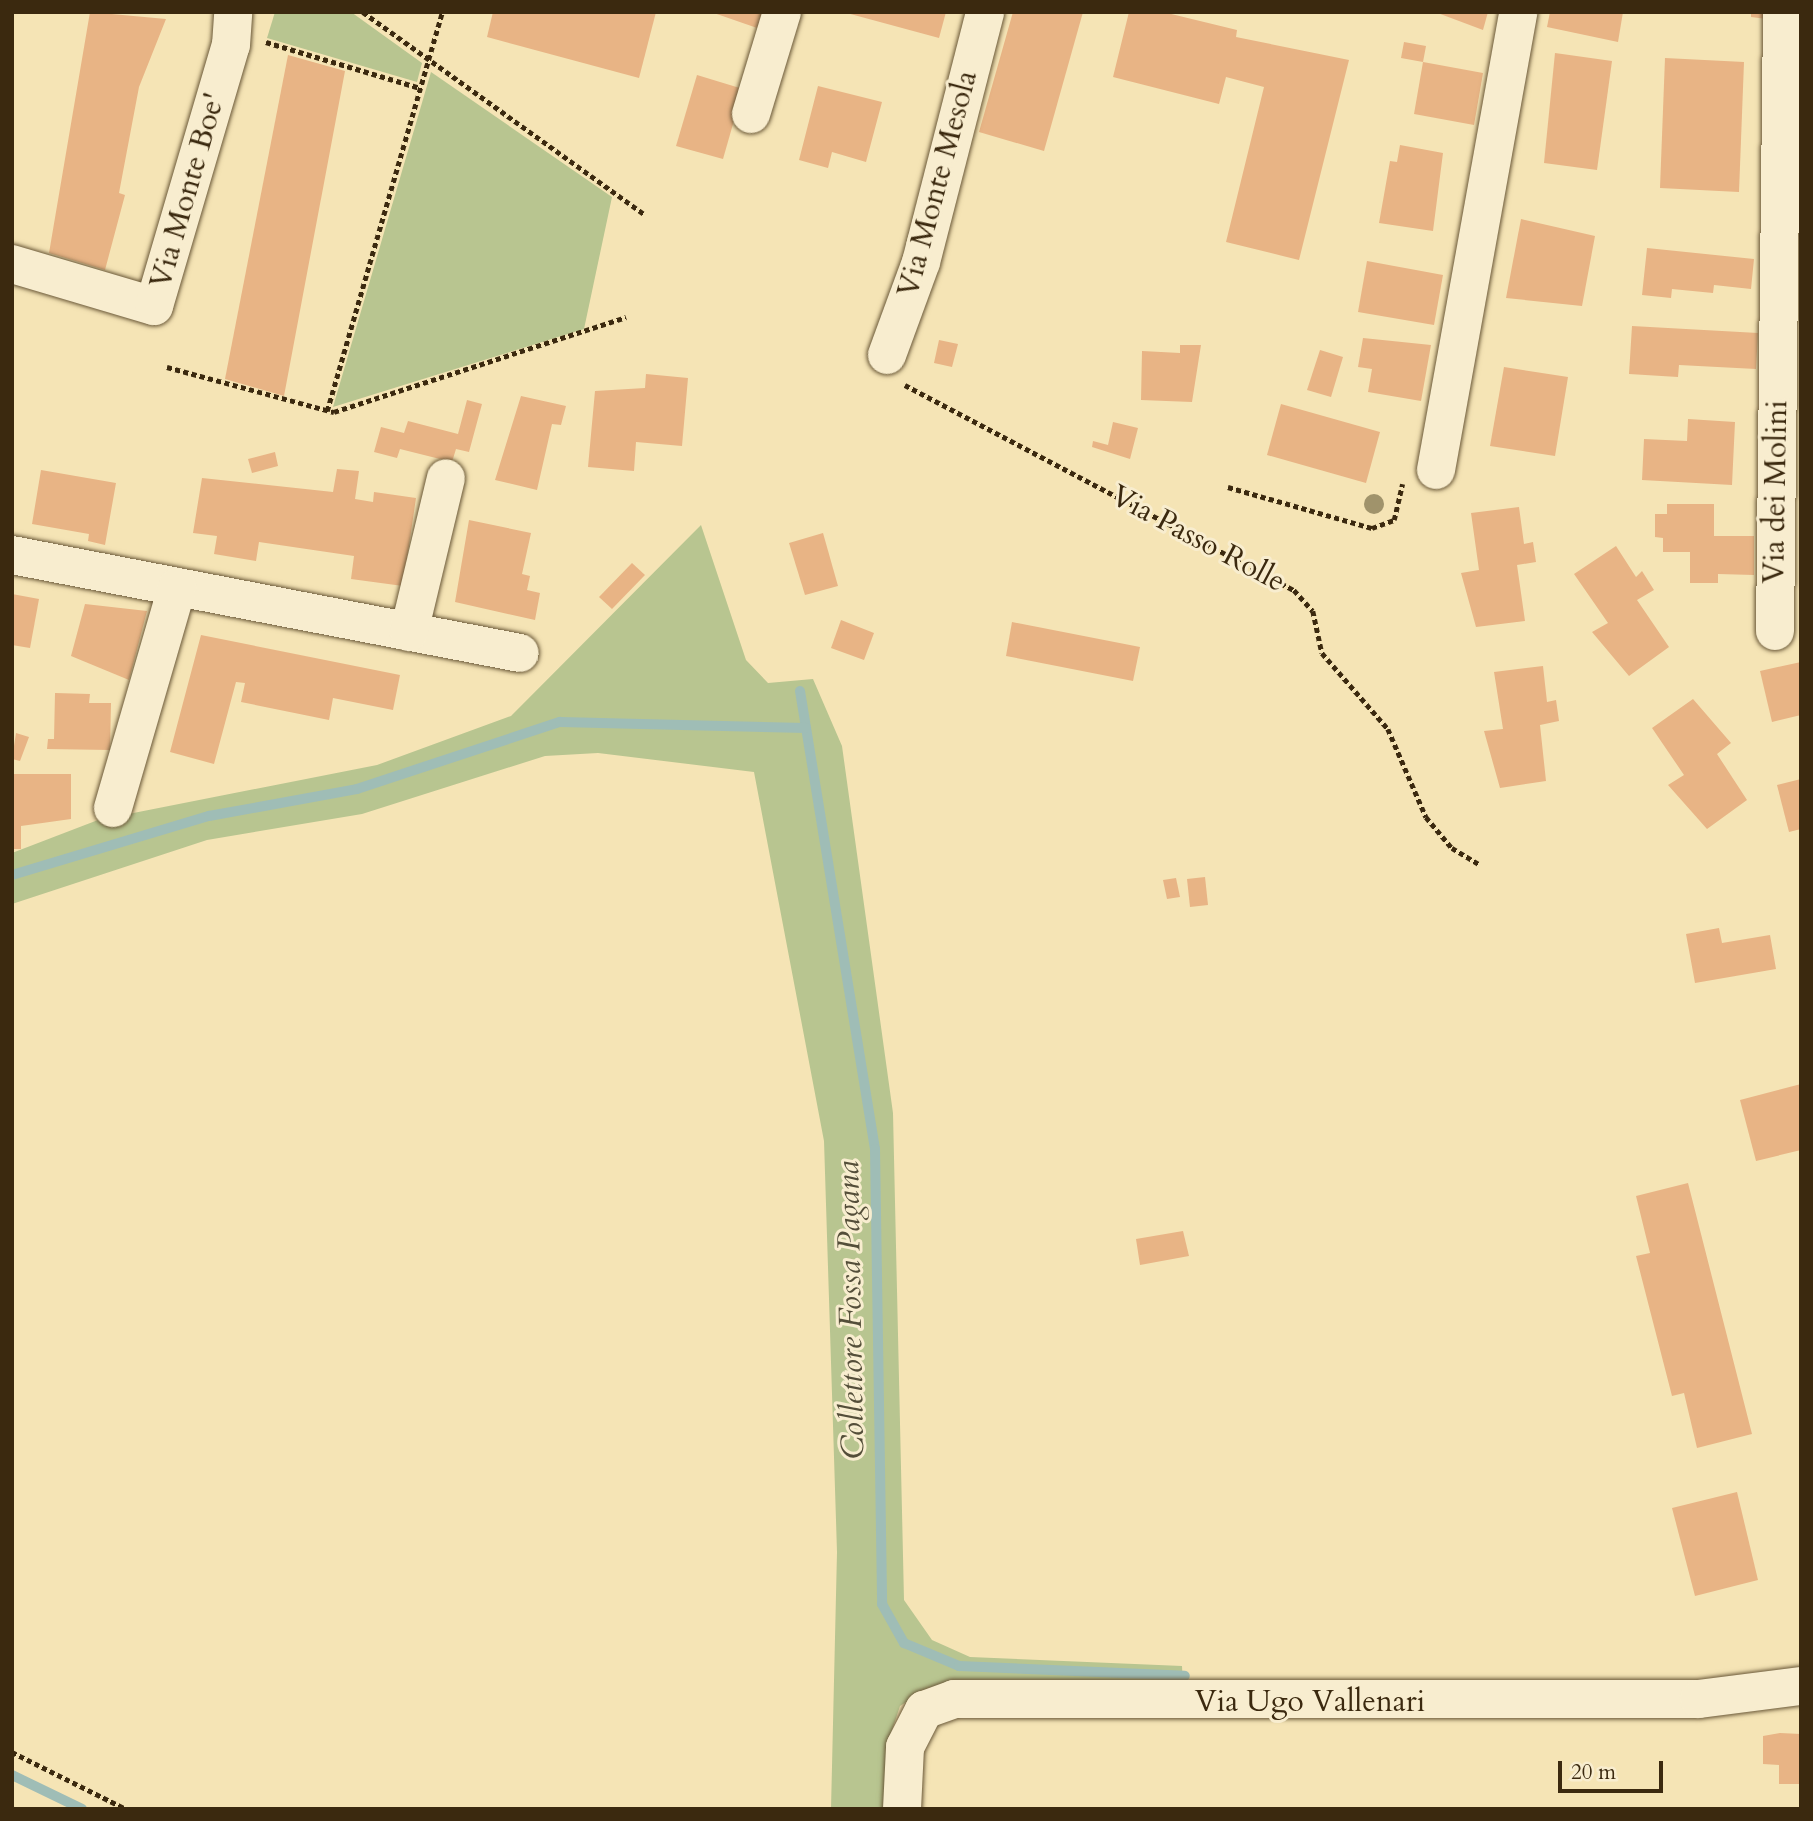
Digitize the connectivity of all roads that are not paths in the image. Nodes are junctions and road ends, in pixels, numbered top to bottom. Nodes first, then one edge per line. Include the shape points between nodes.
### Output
1 (226, 12) edge
2 (782, 12) edge
3 (985, 12) edge
4 (1518, 12) edge
5 (1782, 12) edge
6 (234, 13) edge
7 (751, 114) dead end
8 (1790, 240) edge
9 (12, 264) edge
10 (1789, 353) edge
11 (887, 355) road end
12 (1420, 471) road end
13 (446, 478) dead end
14 (12, 555) edge
15 (177, 587) junction
16 (1774, 631) dead end
17 (409, 632) junction
18 (520, 653) dead end
19 (113, 808) dead end
20 (1801, 1686) edge
21 (902, 1809) edge

1 - 6 street, Via Monte Boe'
2 - 7 street
3 - 11 street, Via Monte Mesola via 921,262
4 - 12 street
5 - 8 street, Via dei Molini
6 - 9 street, Via Monte Boe' via 231,45 154,306
8 - 10 street, Via dei Molini
10 - 16 street, Via dei Molini
13 - 17 street
14 - 15 street
15 - 17 street
15 - 19 street
17 - 18 street
20 - 21 street, Via Ugo Vallenari via 1699,1699 954,1699 924,1710 905,1747

